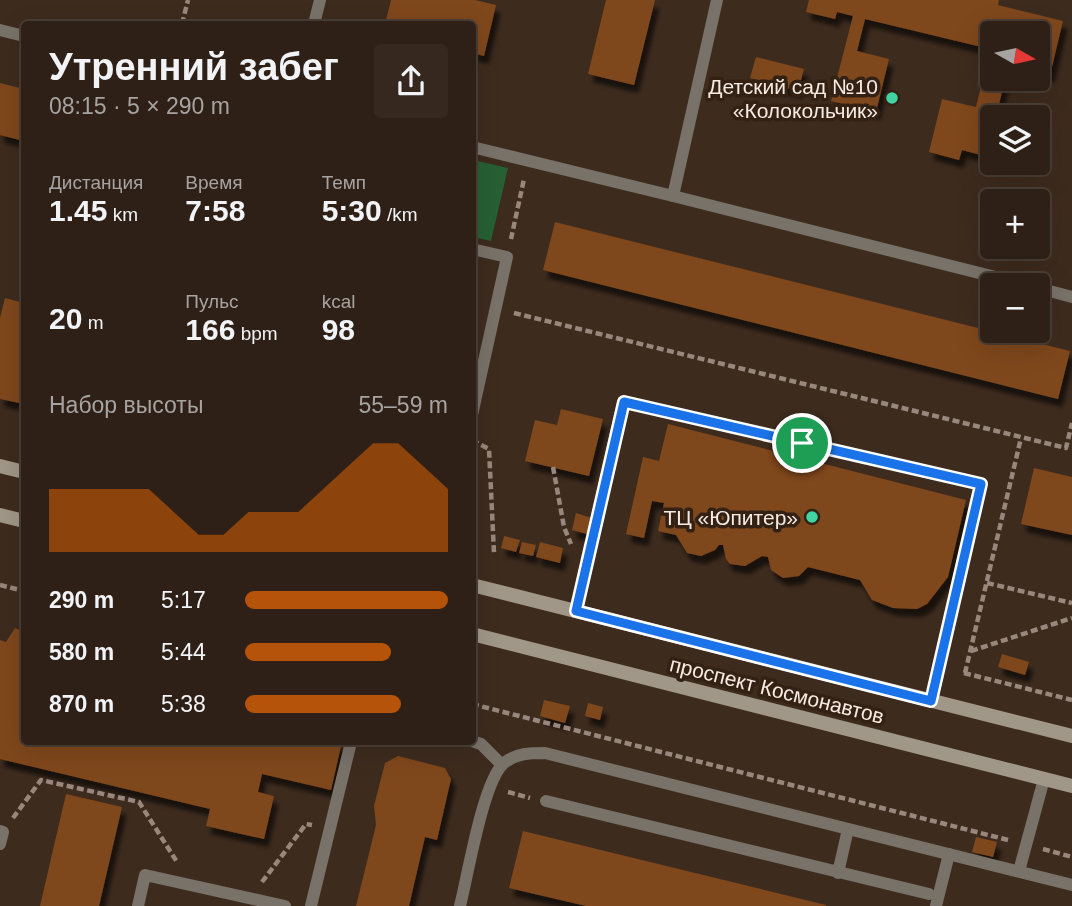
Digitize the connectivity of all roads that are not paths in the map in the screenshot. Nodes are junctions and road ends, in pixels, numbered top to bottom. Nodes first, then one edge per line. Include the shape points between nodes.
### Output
1 (320, 0) edge
2 (717, 0) edge
3 (315, 21) edge
4 (0, 30) edge
5 (21, 35) edge
6 (476, 147) edge
7 (673, 196) junction
8 (476, 249) edge
9 (980, 273) edge
10 (1050, 291) edge
11 (1072, 297) edge
12 (476, 397) edge
13 (0, 466) edge
14 (21, 471) edge
15 (0, 515) edge
16 (21, 520) edge
17 (476, 586) edge
18 (576, 611) junction
19 (476, 635) edge
20 (931, 701) junction
21 (1072, 736) edge
22 (476, 742) edge
23 (350, 745) edge
24 (502, 765) junction
25 (1044, 779) junction
26 (1072, 786) edge
27 (546, 801) dead end
28 (848, 829) junction
29 (949, 854) junction
30 (1018, 871) junction
31 (838, 873) junction
32 (1072, 885) edge
33 (929, 894) dead end
34 (138, 906) edge
35 (285, 906) edge
36 (311, 906) edge
37 (460, 906) edge
38 (936, 906) edge

1 - 3 lane
2 - 7 lane
4 - 5 lane
6 - 7 lane
7 - 9 lane
8 - 12 lane via 507,257
10 - 11 lane
13 - 14 street
15 - 16 street
17 - 18 street, проспект Космонавтов
18 - 20 street, проспект Космонавтов
18 - 20 lane via 624,402 981,484
19 - 25 street, проспект Космонавтов
20 - 21 street, проспект Космонавтов
22 - 24 lane
23 - 36 lane
24 - 28 lane via 527,752 545,753
24 - 37 lane via 489,787
25 - 26 street, проспект Космонавтов
25 - 30 lane
27 - 31 lane
28 - 29 lane
28 - 31 lane
29 - 30 lane
29 - 38 lane
30 - 32 lane
31 - 33 lane
34 - 35 lane via 145,875

